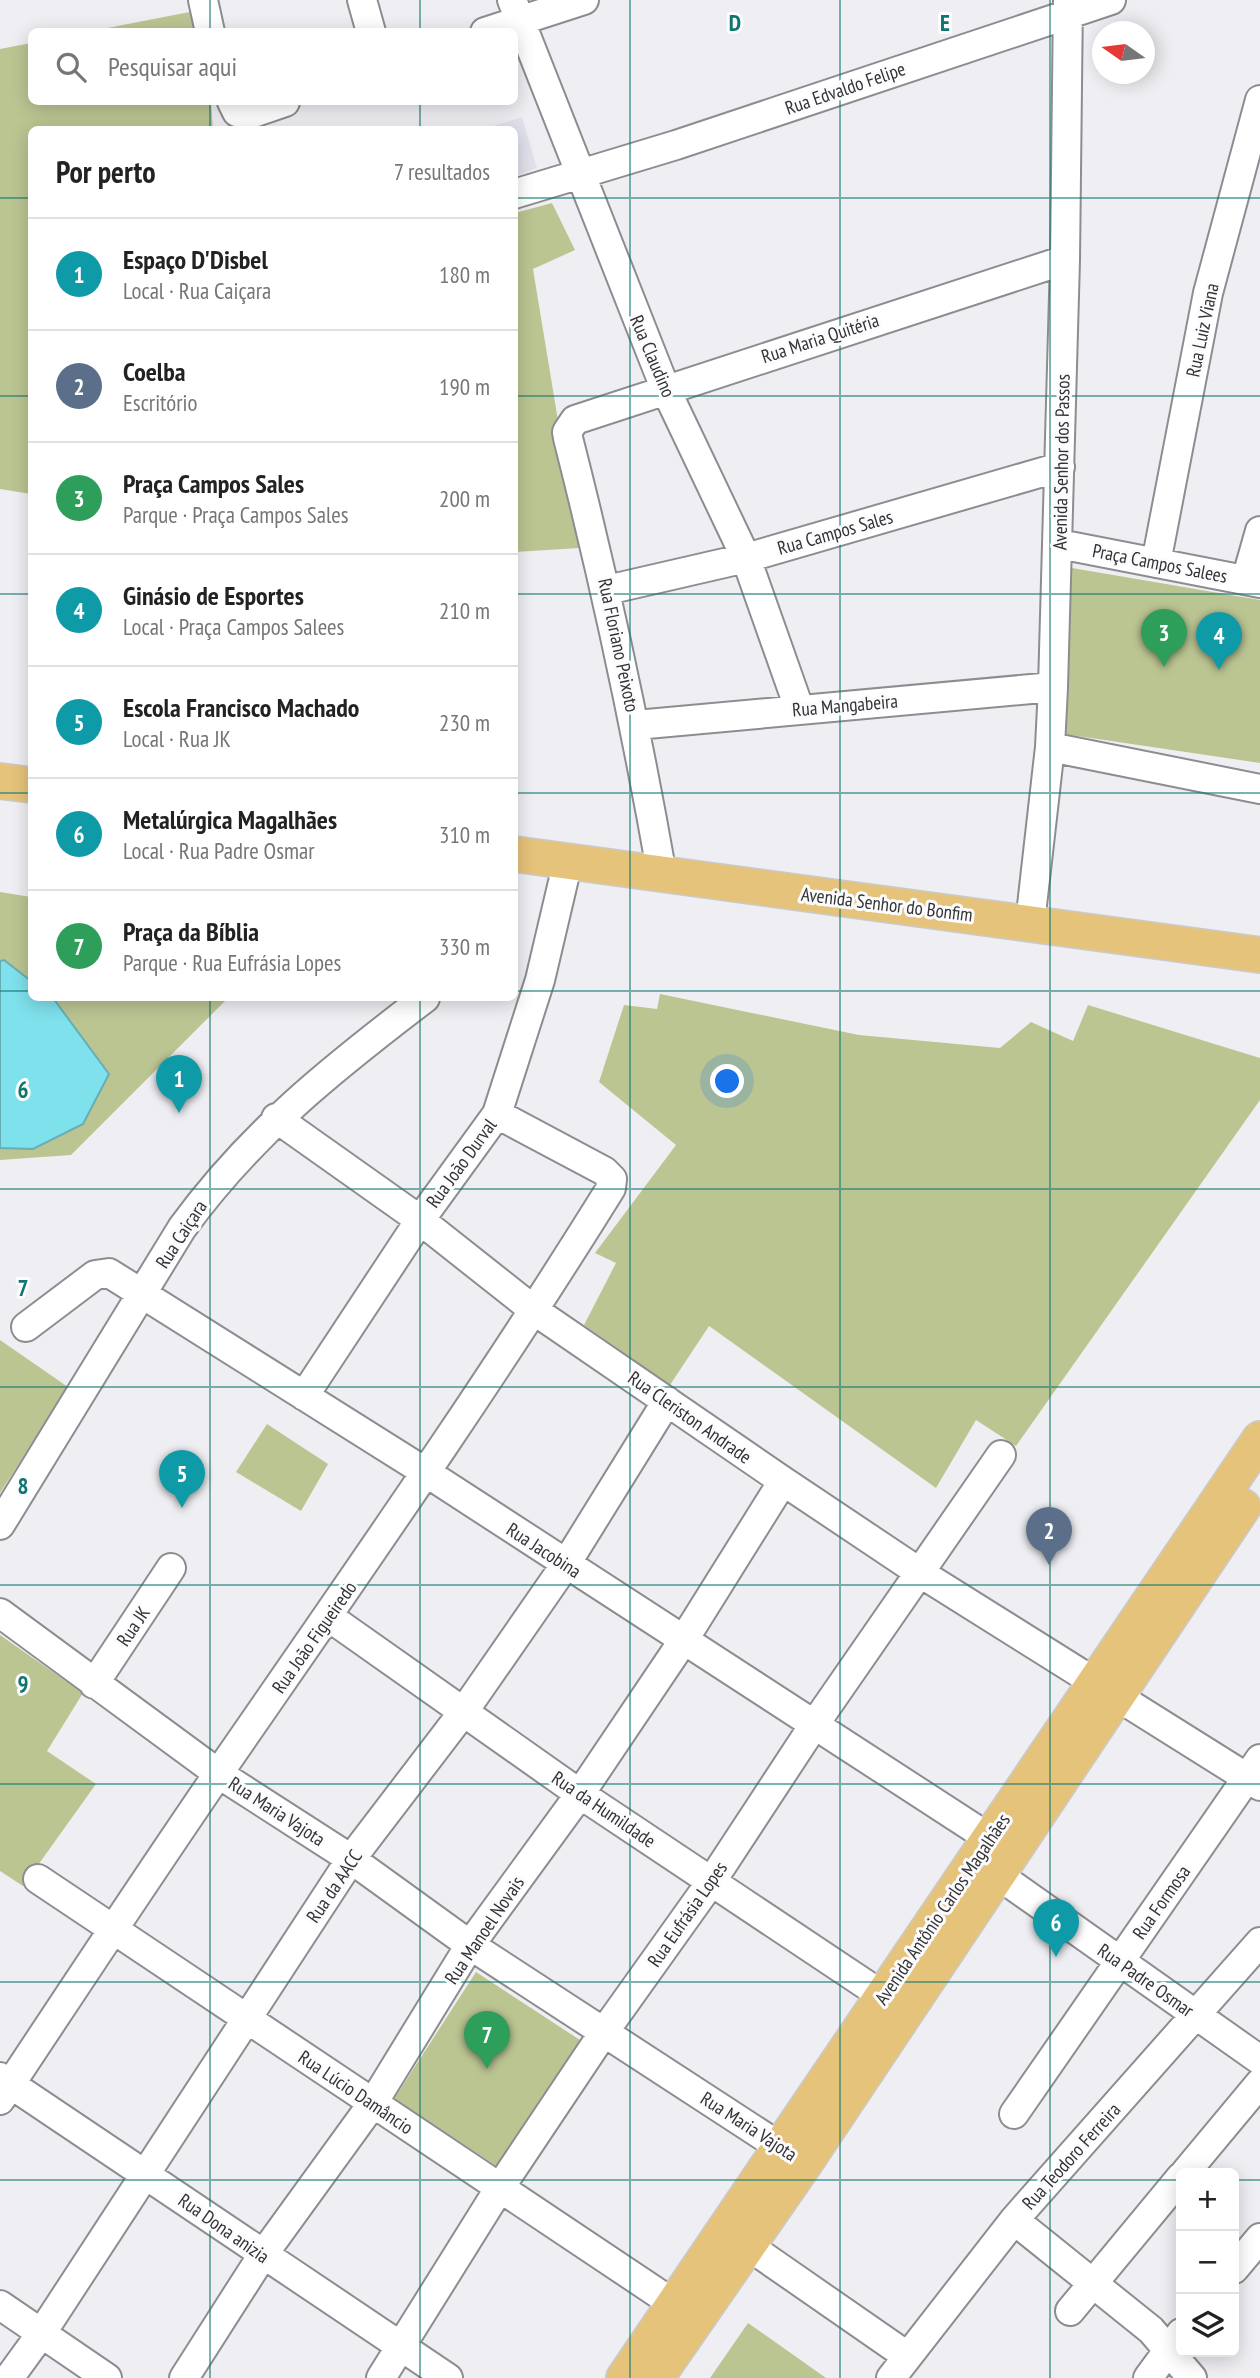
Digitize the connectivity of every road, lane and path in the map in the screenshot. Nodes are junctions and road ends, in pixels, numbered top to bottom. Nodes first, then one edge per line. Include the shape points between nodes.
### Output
1 (203, 0) edge
2 (362, 0) edge
3 (584, 0) edge
4 (1111, 0) edge
5 (1068, 7) edge
6 (516, 10) edge
7 (209, 28) edge
8 (370, 28) edge
9 (491, 28) edge
10 (1260, 100) edge
11 (277, 105) edge
12 (249, 115) edge
13 (579, 175) junction
14 (518, 193) edge
15 (1065, 260) junction
16 (665, 388) junction
17 (575, 420) joint
18 (1060, 467) junction
19 (1260, 531) edge
20 (1059, 544) junction
21 (746, 558) junction
22 (1156, 563) junction
23 (1253, 581) edge
24 (607, 590) junction
25 (1053, 687) junction
26 (799, 708) junction
27 (636, 725) junction
28 (1050, 747) junction
29 (0, 781) edge
30 (28, 784) edge
31 (1260, 789) edge
32 (518, 855) edge
33 (568, 861) junction
34 (662, 875) junction
35 (1030, 923) junction
36 (1260, 955) edge
37 (527, 979) edge
38 (421, 1001) edge
39 (497, 1114) junction
40 (276, 1118) junction
41 (420, 1220) junction
42 (144, 1293) junction
43 (535, 1311) junction
44 (26, 1327) dead end
45 (304, 1396) junction
46 (667, 1401) junction
47 (1260, 1439) edge
48 (1001, 1455) dead end
49 (427, 1473) junction
50 (783, 1481) junction
51 (1260, 1481) edge
52 (0, 1525) edge
53 (566, 1564) junction
54 (171, 1569) dead end
55 (922, 1574) junction
56 (0, 1613) edge
57 (329, 1617) junction
58 (683, 1641) junction
59 (94, 1684) junction
60 (1108, 1688) junction
61 (464, 1711) junction
62 (814, 1725) junction
63 (219, 1774) junction
64 (1256, 1774) edge
65 (580, 1794) junction
66 (989, 1838) junction
67 (351, 1859) junction
68 (998, 1875) junction
69 (38, 1879) dead end
70 (711, 1882) junction
71 (113, 1929) junction
72 (1260, 1942) edge
73 (470, 1945) junction
74 (1119, 1963) junction
75 (883, 1996) junction
76 (1198, 2016) junction
77 (246, 2017) junction
78 (604, 2032) junction
79 (1260, 2060) edge
80 (1260, 2083) edge
81 (4, 2087) edge
82 (373, 2103) junction
83 (1014, 2114) dead end
84 (793, 2155) junction
85 (1189, 2168) edge
86 (146, 2174) junction
87 (1176, 2183) edge
88 (499, 2189) junction
89 (1014, 2220) junction
90 (1260, 2238) edge
91 (747, 2245) junction
92 (262, 2256) junction
93 (1239, 2263) edge
94 (1094, 2282) junction
95 (674, 2304) junction
96 (0, 2305) edge
97 (1070, 2311) dead end
98 (41, 2334) junction
99 (1174, 2342) edge
100 (402, 2347) junction
101 (899, 2367) edge
102 (9, 2378) edge
103 (107, 2378) edge
104 (184, 2378) edge
105 (381, 2378) edge
106 (448, 2378) edge
107 (624, 2378) edge
108 (656, 2378) edge
109 (1148, 2378) edge
110 (1192, 2378) edge

1 - 7 street
2 - 8 street
3 - 6 street
4 - 5 street, Rua Edvaldo Felipe
5 - 13 street, Rua Edvaldo Felipe
5 - 15 street, Avenida Senhor dos Passos
6 - 9 street
6 - 13 street, Rua Claudino
10 - 22 street, Rua Luiz Viana via 1208,293
11 - 12 street
13 - 14 street, Rua Edvaldo Felipe
13 - 16 street, Rua Claudino
15 - 16 street, Rua Maria Quitéria
15 - 18 street, Avenida Senhor dos Passos
16 - 17 street, Rua Maria Quitéria
16 - 21 street, Rua Claudino
17 - 24 street, Rua Floriano Peixoto via 568,438
18 - 20 street, Avenida Senhor dos Passos
18 - 21 street, Rua Campos Sales
19 - 23 street
20 - 22 street, Praça Campos Salees
20 - 25 street, Avenida Senhor dos Passos
21 - 24 street, Rua Campos Sales
21 - 26 street, Rua Claudino
22 - 23 street, Praça Campos Salees
24 - 27 street, Rua Floriano Peixoto
25 - 26 street, Rua Mangabeira
25 - 28 street, Avenida Senhor dos Passos
26 - 27 street, Rua Mangabeira
27 - 34 street, Rua Floriano Peixoto
28 - 31 street
28 - 35 street, Avenida Senhor dos Passos
29 - 30 main road
32 - 33 main road, Avenida Senhor do Bonfim
33 - 34 main road, Avenida Senhor do Bonfim
33 - 37 street, Rua João Durval
34 - 35 main road, Avenida Senhor do Bonfim
35 - 36 main road, Avenida Senhor do Bonfim
37 - 39 street, Rua João Durval
38 - 40 street, Rua Caiçara via 332,1068
39 - 41 street, Rua João Durval
39 - 43 street, Rua João Figueiredo via 612,1179 611,1188
40 - 41 street, Rua Cleriston Andrade
40 - 42 street, Rua Caiçara via 206,1194
41 - 43 street, Rua Cleriston Andrade
41 - 45 street, Rua João Durval
42 - 44 street, Rua Jacobina via 101,1272
42 - 45 street, Rua Jacobina
42 - 52 street, Rua Caiçara
43 - 46 street, Rua Cleriston Andrade
43 - 49 street, Rua João Figueiredo
45 - 49 street, Rua Jacobina
46 - 50 street, Rua Cleriston Andrade
46 - 53 street, Rua da AACC
47 - 60 main road, Avenida Antônio Carlos Magalhães
48 - 55 street, Rua Eufrásia Lopes
49 - 53 street, Rua Jacobina
49 - 57 street, Rua João Figueiredo
50 - 55 street, Rua Cleriston Andrade
50 - 58 street, Rua Manoel Novais
51 - 60 main road, Avenida Antônio Carlos Magalhães
53 - 58 street, Rua Jacobina
53 - 61 street, Rua da AACC
54 - 59 street, Rua JK
55 - 60 street, Rua Cleriston Andrade
55 - 62 street, Rua Eufrásia Lopes
56 - 59 street, Rua Maria Vajota
57 - 61 street, Rua da Humildade
57 - 63 street, Rua João Figueiredo
58 - 62 street, Rua Jacobina
58 - 65 street, Rua Manoel Novais
59 - 63 street, Rua Maria Vajota
60 - 64 street, Rua Cleriston Andrade
60 - 66 main road, Avenida Antônio Carlos Magalhães
60 - 68 main road, Avenida Antônio Carlos Magalhães
61 - 65 street, Rua da Humildade
61 - 67 street, Rua da AACC
62 - 66 street, Rua Jacobina
62 - 70 street, Rua Eufrásia Lopes
63 - 67 street, Rua Maria Vajota
63 - 71 street, Rua João Figueiredo
64 - 74 street, Rua Formosa
65 - 70 street, Rua da Humildade
65 - 73 street, Rua Manoel Novais
66 - 75 main road, Avenida Antônio Carlos Magalhães
67 - 73 street, Rua Maria Vajota
67 - 77 street, Rua da AACC
68 - 74 street, Rua Padre Osmar
68 - 84 main road, Avenida Antônio Carlos Magalhães
69 - 71 street, Rua Lúcio Damâncio
70 - 75 street, Rua da Humildade
70 - 78 street, Rua Eufrásia Lopes
71 - 77 street, Rua Lúcio Damâncio
71 - 81 street, Rua João Figueiredo
72 - 76 street, Rua Teodoro Ferreira
73 - 78 street, Rua Maria Vajota
73 - 82 street, Rua Manoel Novais
74 - 76 street, Rua Padre Osmar
74 - 83 street, Rua Formosa
75 - 84 main road, Avenida Antônio Carlos Magalhães
76 - 79 street, Rua Padre Osmar
76 - 89 street, Rua Teodoro Ferreira
77 - 82 street, Rua Lúcio Damâncio
77 - 86 street, Rua da AACC
78 - 84 street, Rua Maria Vajota
78 - 88 street, Rua Eufrásia Lopes
80 - 85 street
81 - 86 street, Rua Dona anizia
82 - 88 street, Rua Lúcio Damâncio
82 - 92 street, Rua Manoel Novais
84 - 91 main road, Avenida Antônio Carlos Magalhães
84 - 95 main road, Avenida Antônio Carlos Magalhães
86 - 92 street, Rua Dona anizia
86 - 98 street, Rua da AACC
87 - 94 street
88 - 95 street, Rua Lúcio Damâncio
88 - 100 street, Rua Eufrásia Lopes
89 - 94 street
89 - 101 street, Rua Teodoro Ferreira
90 - 93 street
91 - 101 street
91 - 108 main road, Avenida Antônio Carlos Magalhães
92 - 100 street, Rua Dona anizia
92 - 104 street, Rua Manoel Novais
94 - 97 street
94 - 99 street via 1151,2330
95 - 107 main road, Avenida Antônio Carlos Magalhães
96 - 98 street
98 - 102 street, Rua da AACC
98 - 103 street
99 - 109 street
99 - 110 street
100 - 105 street, Rua Eufrásia Lopes
100 - 106 street, Rua Dona anizia

